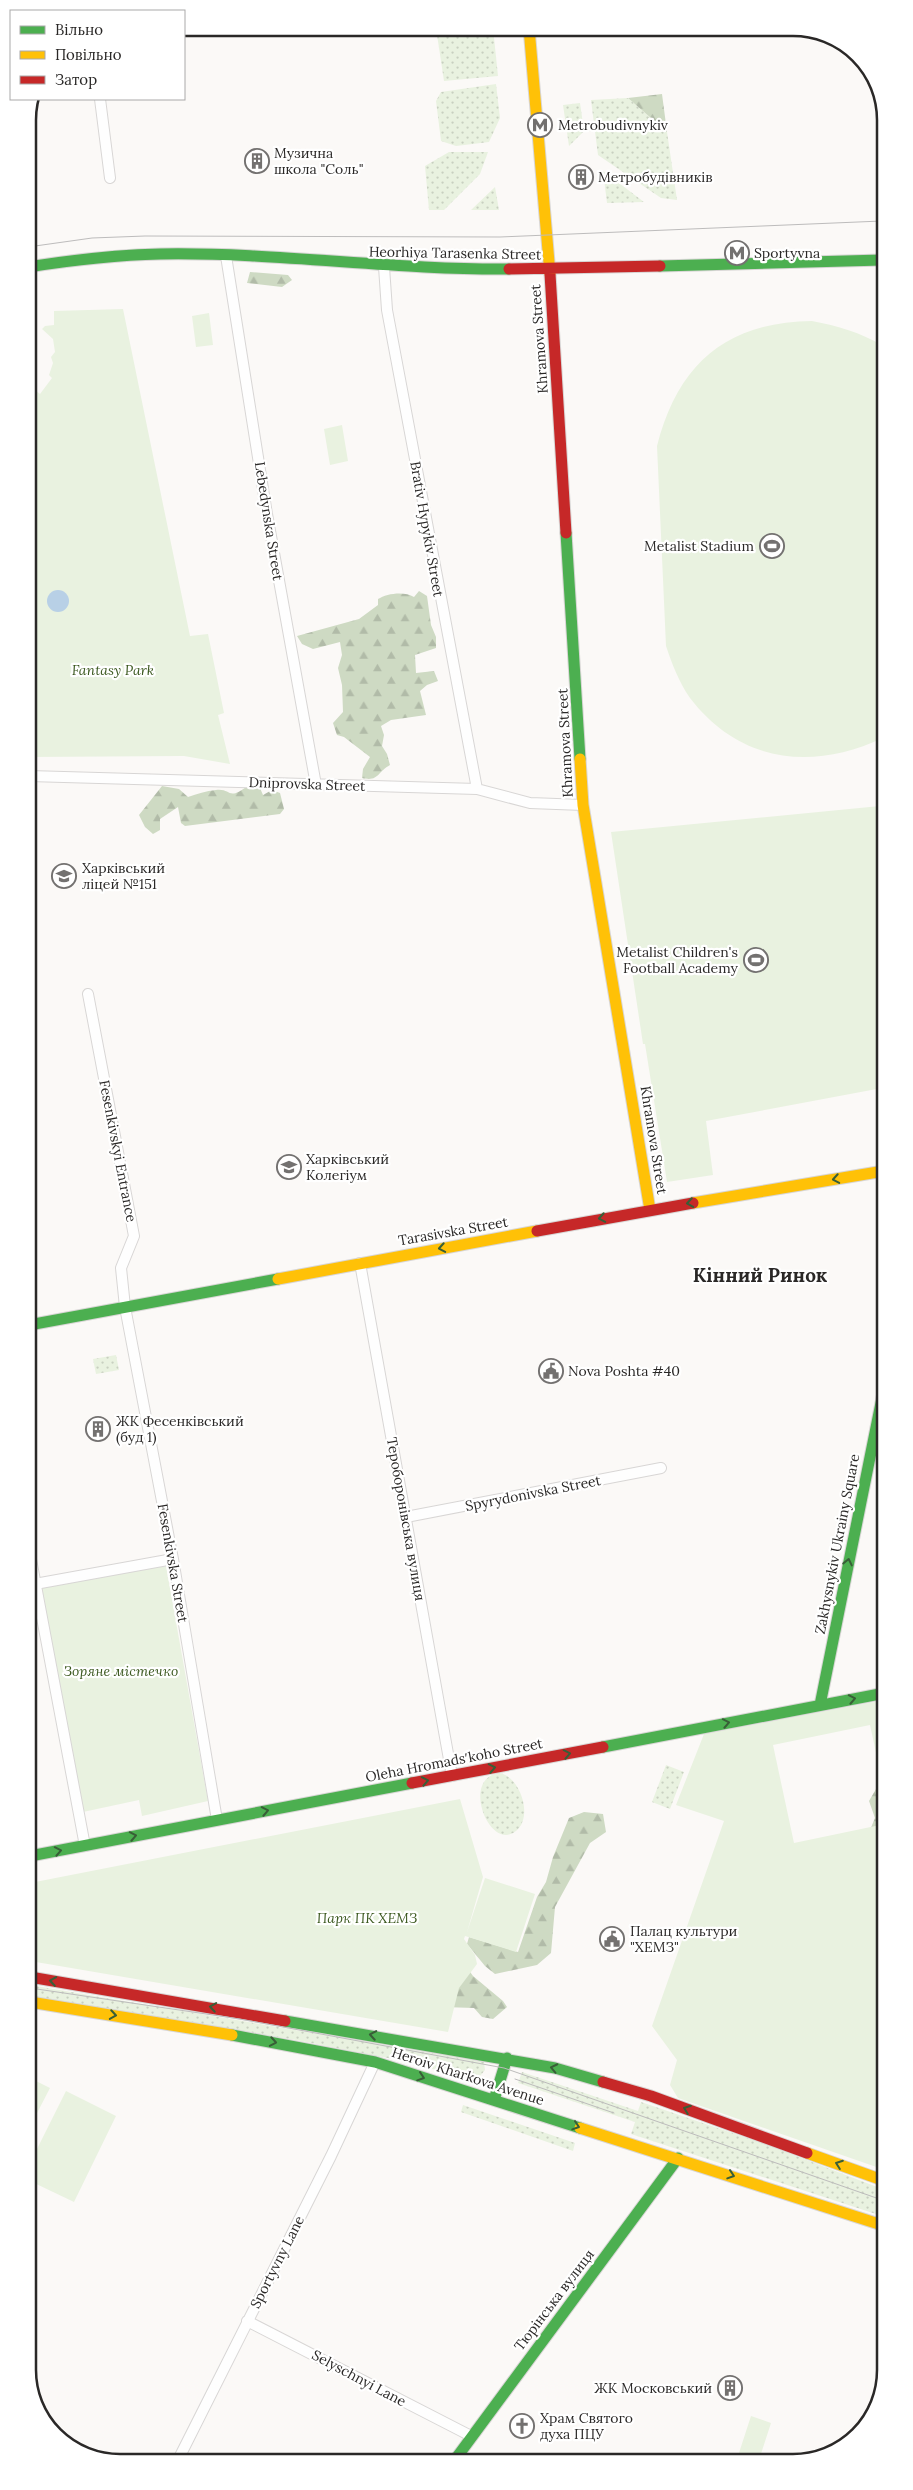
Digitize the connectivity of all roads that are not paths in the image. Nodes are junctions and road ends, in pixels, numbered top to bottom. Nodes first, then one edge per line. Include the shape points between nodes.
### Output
1 (530, 36) edge
2 (100, 100) edge
3 (110, 178) dead end
4 (226, 256) junction
5 (877, 260) edge
6 (36, 266) edge
7 (384, 267) junction
8 (550, 270) junction
9 (36, 776) edge
10 (316, 785) junction
11 (477, 789) junction
12 (583, 805) junction
13 (88, 994) dead end
14 (877, 1172) edge
15 (650, 1210) junction
16 (360, 1263) junction
17 (125, 1307) junction
18 (36, 1323) edge
19 (877, 1422) edge
20 (661, 1468) dead end
21 (406, 1517) junction
22 (173, 1560) junction
23 (36, 1584) edge
24 (36, 1589) edge
25 (877, 1694) edge
26 (820, 1705) junction
27 (452, 1776) junction
28 (218, 1820) junction
29 (85, 1846) junction
30 (36, 1855) edge
31 (36, 1978) edge
32 (36, 2003) edge
33 (508, 2058) junction
34 (375, 2062) junction
35 (494, 2100) junction
36 (678, 2158) junction
37 (877, 2178) edge
38 (877, 2223) edge
39 (247, 2321) junction
40 (470, 2436) junction
41 (181, 2454) edge
42 (458, 2454) edge

1 - 8 main road, Khramova Street
2 - 3 street
4 - 6 main road, Heorhiya Tarasenka Street via 143,255
4 - 7 main road, Heorhiya Tarasenka Street
4 - 10 street, Lebedynska Street via 267,514
5 - 8 main road, Heorhiya Tarasenka Street
7 - 8 main road, Heorhiya Tarasenka Street
7 - 11 street, Brativ Hypykiv Street via 387,310
8 - 12 main road, Khramova Street
9 - 10 street, Dniprovska Street
10 - 11 street, Dniprovska Street
11 - 12 street, Dniprovska Street via 530,804
12 - 15 main road, Khramova Street
13 - 17 street, Fesenkivskyi Entrance via 134,1236 121,1268
14 -> 15 main road, Tarasivska Street
15 -> 16 main road, Tarasivska Street
16 - 17 main road, Tarasivska Street
16 - 21 street, Тероборонівська вулиця
17 - 18 main road, Tarasivska Street
17 - 22 street, Fesenkivska Street
26 -> 19 main road, Zakhysnykiv Ukrainy Square
20 - 21 street, Spyrydonivska Street
21 - 27 street, Тероборонівська вулиця
22 - 23 street
22 - 28 street, Fesenkivska Street
24 - 29 street
26 -> 25 main road, Oleha Hromadsʹkoho Street
27 -> 26 main road, Oleha Hromadsʹkoho Street
28 -> 27 main road, Oleha Hromadsʹkoho Street
29 -> 28 main road, Oleha Hromadsʹkoho Street
30 -> 29 main road, Oleha Hromadsʹkoho Street
33 -> 31 main road, Heroiv Kharkova Avenue
32 -> 34 main road, Heroiv Kharkova Avenue via 260,2039
33 - 35 main road
37 -> 33 main road, Heroiv Kharkova Avenue via 627,2088
34 -> 35 main road, Heroiv Kharkova Avenue
34 - 39 street, Sportyvny Lane
35 -> 36 main road, Heroiv Kharkova Avenue
36 -> 38 main road, Heroiv Kharkova Avenue
36 - 40 main road, Тюрінська вулиця
39 - 40 street, Selyschnyi Lane
39 - 41 street, Sportyvny Lane
40 - 42 main road, Тюрінська вулиця

